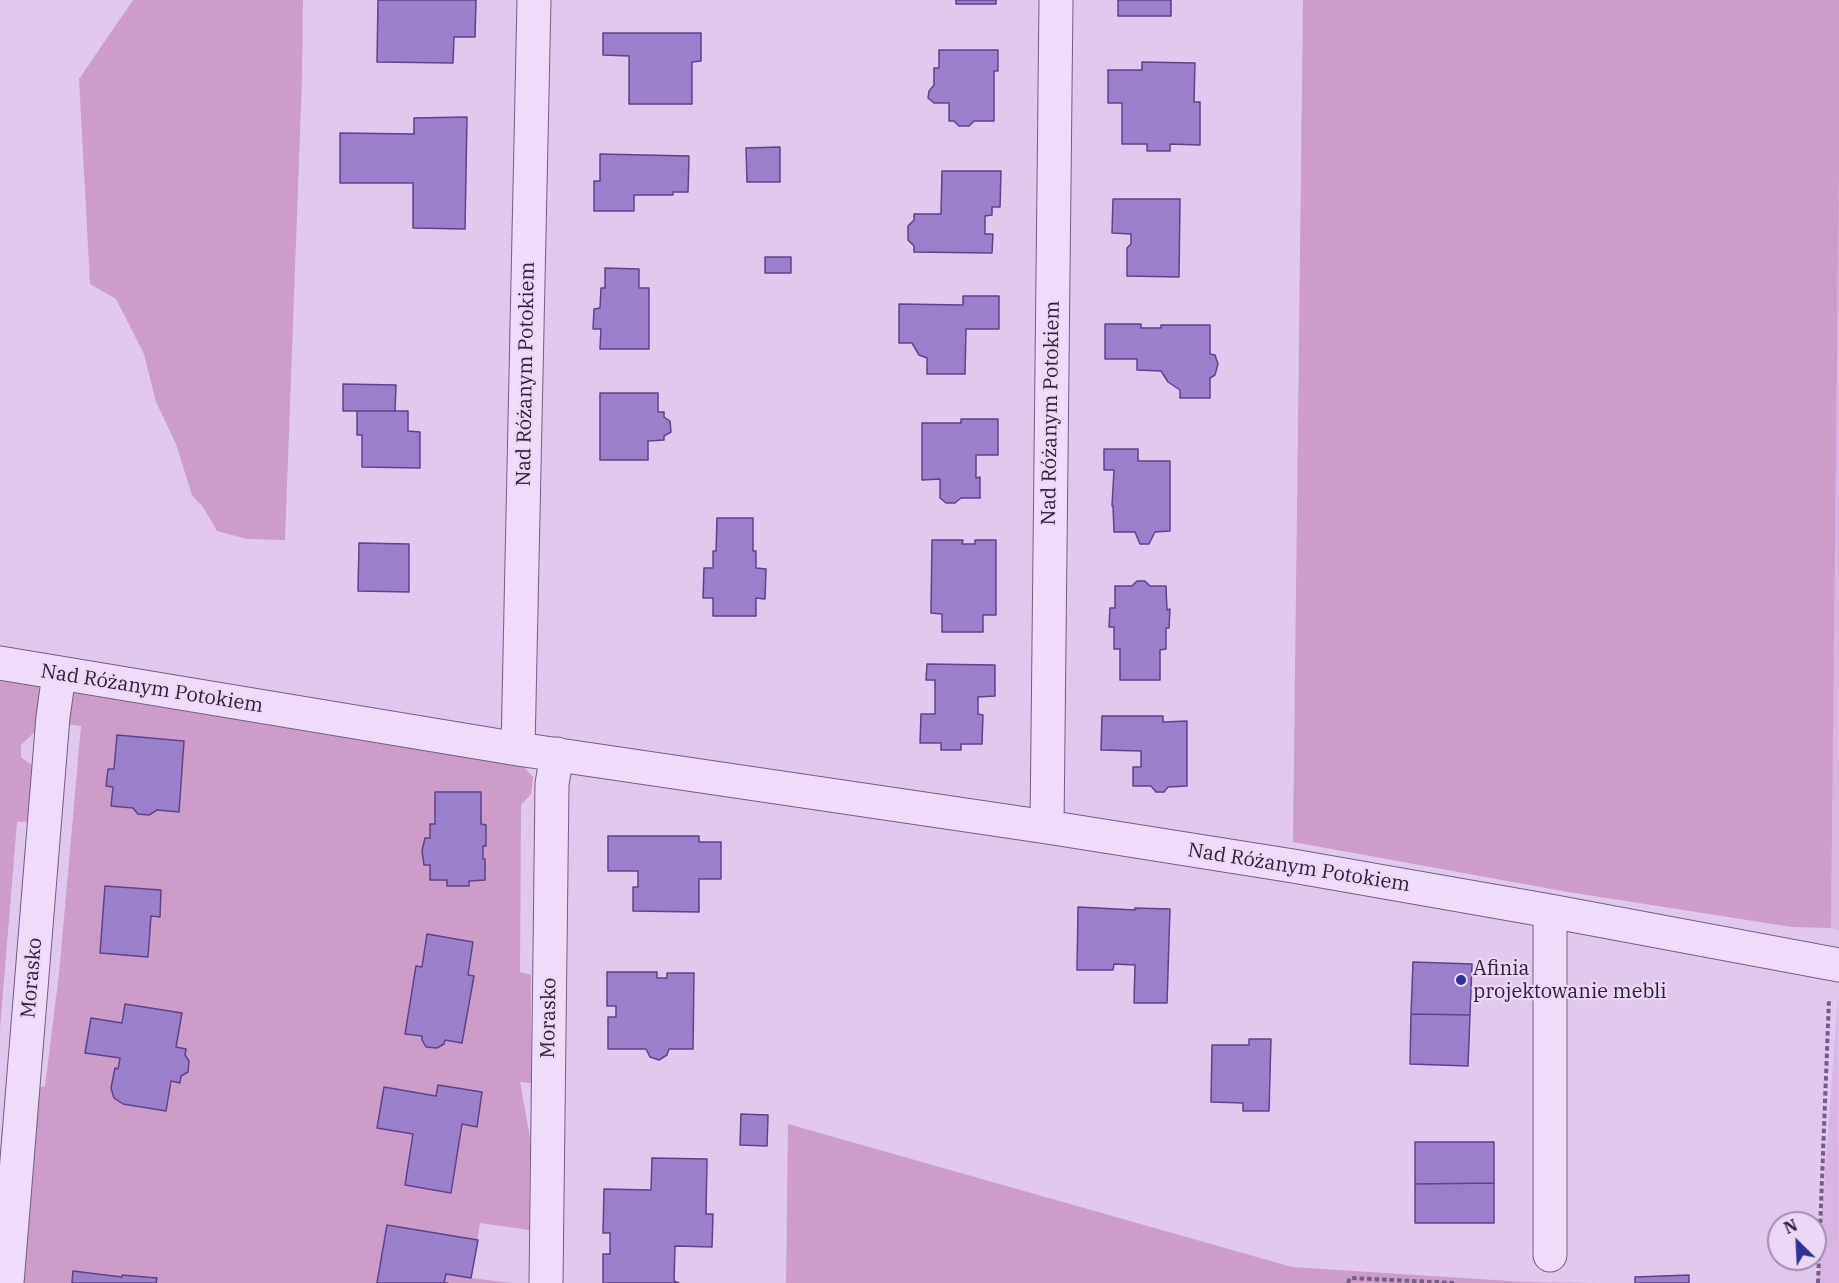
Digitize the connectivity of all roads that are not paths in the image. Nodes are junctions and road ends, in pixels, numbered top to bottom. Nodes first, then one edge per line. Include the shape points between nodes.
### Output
1 (534, 0) edge
2 (1056, 0) edge
3 (0, 663) edge
4 (59, 674) junction
5 (518, 749) junction
6 (557, 754) junction
7 (1047, 827) junction
8 (1550, 911) junction
9 (1834, 964) edge
10 (1550, 1255) dead end
11 (7, 1283) edge
12 (546, 1283) edge

1 - 5 street, Nad Różanym Potokiem
2 - 7 street, Nad Różanym Potokiem
3 - 4 street, Nad Różanym Potokiem
4 - 5 street, Nad Różanym Potokiem
4 - 11 street, Morasko
5 - 6 street, Nad Różanym Potokiem
6 - 7 street, Nad Różanym Potokiem
6 - 12 street, Morasko via 552,784
7 - 8 street, Nad Różanym Potokiem
8 - 9 street, Nad Różanym Potokiem
8 - 10 street

